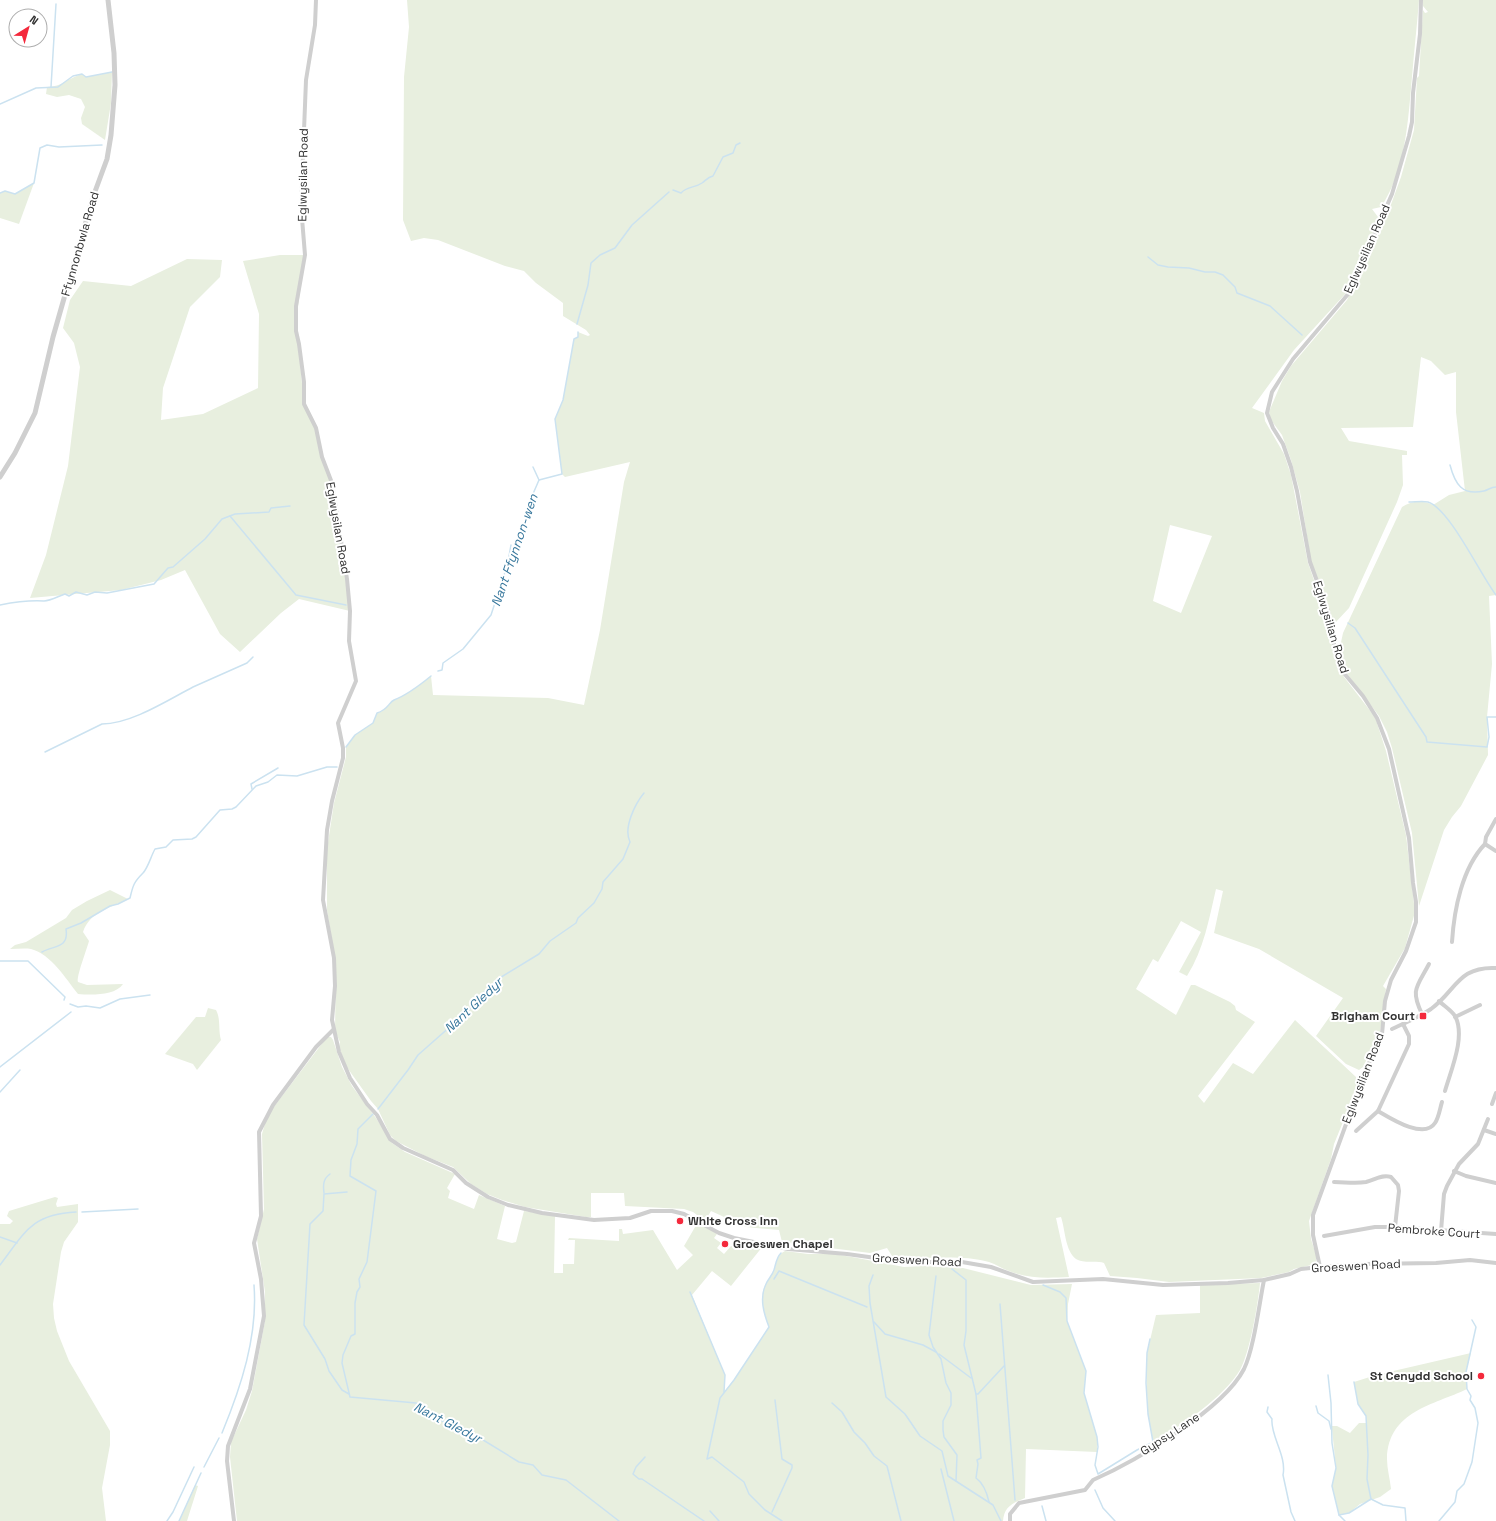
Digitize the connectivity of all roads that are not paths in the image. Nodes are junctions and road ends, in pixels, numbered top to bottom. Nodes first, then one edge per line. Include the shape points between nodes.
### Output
1 (108, 0) edge
2 (316, 0) edge
3 (1421, 0) edge
4 (0, 477) edge
5 (1496, 819) edge
6 (1485, 844) junction
7 (1496, 851) edge
8 (1452, 942) dead end
9 (1429, 964) dead end
10 (1496, 968) edge
11 (1439, 1001) junction
12 (1480, 1005) dead end
13 (1422, 1014) junction
14 (1455, 1017) junction
15 (1403, 1024) junction
16 (1392, 1029) dead end
17 (333, 1030) junction
18 (1445, 1091) dead end
19 (1496, 1093) edge
20 (1442, 1102) dead end
21 (1492, 1104) dead end
22 (1378, 1111) junction
23 (1488, 1119) dead end
24 (1484, 1130) junction
25 (1356, 1131) dead end
26 (1496, 1134) edge
27 (1454, 1171) junction
28 (1334, 1182) dead end
29 (1496, 1183) edge
30 (1395, 1227) junction
31 (1442, 1231) junction
32 (1496, 1234) edge
33 (1324, 1236) dead end
34 (1496, 1263) edge
35 (1320, 1266) junction
36 (1264, 1280) junction
37 (234, 1521) edge
38 (1010, 1521) edge

1 - 4 street, Ffynnonbwla Road via 115,85 107,159 93,197 53,337 35,413
2 - 17 street, Eglwysilan Road via 315,25 306,80 301,206 305,255 296,306 296,331 304,382 304,404 316,428 322,457 332,483 347,579 349,641 356,680 338,723 344,748 330,813 323,879 323,900 334,958
3 - 35 street, Eglwysilian Road via 1412,122 1392,194 1349,293 1293,359 1272,392 1267,413 1283,444 1291,467 1310,562 1328,611 1335,649 1343,672 1377,718 1389,749 1410,838 1412,883 1416,902 1416,922 1406,951 1391,980 1382,1034 1364,1073 1313,1215 1313,1235
5 - 6 street
6 - 7 street
6 - 8 street via 1472,861 1462,887 1453,922
9 - 13 street via 1414,996
10 - 11 street via 1467,973
11 - 13 street
11 - 14 street
12 - 14 street
13 - 15 street
14 - 18 street via 1460,1027 1460,1037
15 - 16 street
15 - 22 street via 1409,1036 1409,1044
17 - 36 street, Groeswen Road via 346,1071 390,1138 403,1148 453,1170 476,1190 508,1205 542,1213 594,1220 630,1218 650,1211 672,1211 689,1216 734,1238 788,1249 905,1262 962,1262 991,1267 1033,1282 1103,1279 1164,1285
17 - 37 street via 316,1047 273,1105 259,1132 261,1216 254,1243 261,1279 264,1316 250,1389 228,1446 227,1461
19 - 21 street
20 - 22 street via 1435,1123 1422,1130 1402,1124
22 - 25 street
23 - 24 street
24 - 26 street
24 - 27 street via 1478,1144
27 - 29 street
27 - 31 street via 1444,1194
28 - 30 street via 1367,1182 1382,1176 1391,1177 1398,1185 1399,1191
30 - 31 street, Pembroke Court
30 - 33 street, Pembroke Court
31 - 32 street, Pembroke Court
34 - 35 street, Groeswen Road via 1470,1260
35 - 36 street, Groeswen Road
36 - 38 street, Gypsy Lane via 1244,1369 1224,1396 1183,1429 1093,1480 1085,1490 1019,1503 1010,1514

